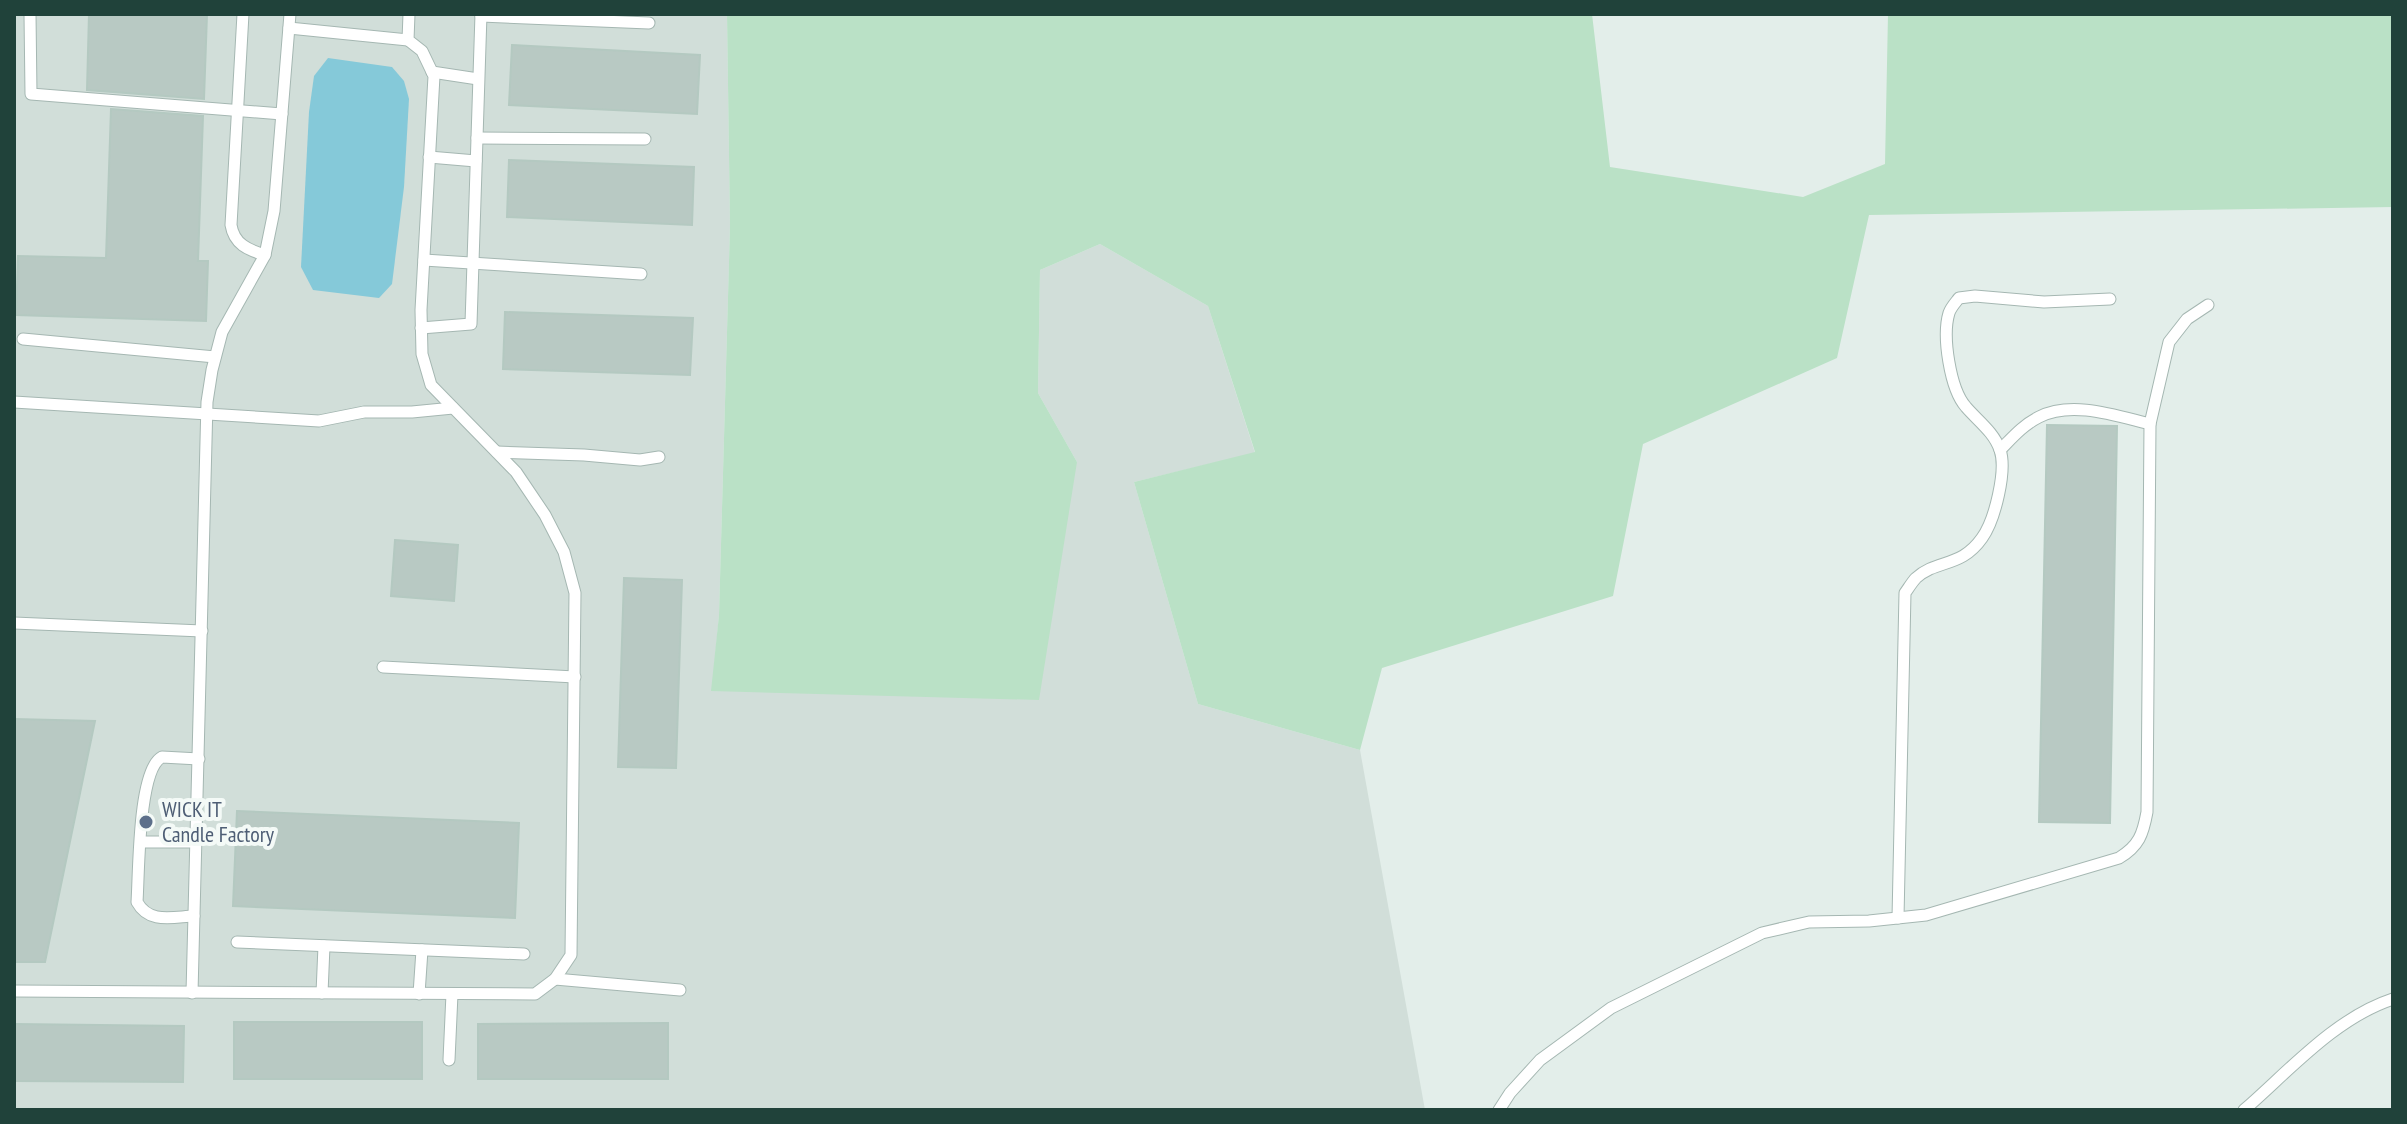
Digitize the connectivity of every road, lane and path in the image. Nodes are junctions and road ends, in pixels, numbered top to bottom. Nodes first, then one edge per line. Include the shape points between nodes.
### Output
1 (30, 14) edge
2 (243, 14) edge
3 (290, 14) edge
4 (409, 14) edge
5 (481, 15) edge
6 (649, 23) dead end
7 (289, 28) junction
8 (408, 40) junction
9 (432, 72) junction
10 (478, 79) junction
11 (237, 112) junction
12 (282, 114) junction
13 (477, 138) junction
14 (645, 139) dead end
15 (429, 157) junction
16 (476, 161) junction
17 (265, 255) junction
18 (424, 260) junction
19 (473, 264) junction
20 (641, 274) dead end
21 (2110, 299) dead end
22 (2208, 305) dead end
23 (421, 328) junction
24 (23, 339) dead end
25 (215, 357) junction
26 (14, 402) edge
27 (453, 408) junction
28 (207, 416) junction
29 (2150, 424) junction
30 (2000, 450) junction
31 (497, 452) junction
32 (659, 457) dead end
33 (14, 623) edge
34 (202, 631) junction
35 (383, 667) dead end
36 (575, 677) junction
37 (199, 759) junction
38 (141, 842) junction
39 (196, 842) junction
40 (194, 916) junction
41 (1898, 918) junction
42 (237, 942) dead end
43 (324, 946) junction
44 (422, 950) junction
45 (524, 954) dead end
46 (555, 979) junction
47 (680, 990) dead end
48 (14, 991) edge
49 (192, 993) junction
50 (322, 993) junction
51 (419, 994) junction
52 (452, 994) junction
53 (2393, 999) edge
54 (449, 1060) dead end
55 (1499, 1110) edge
56 (2244, 1110) edge

1 - 11 lane via 31,94
2 - 11 lane
3 - 7 lane
4 - 8 lane
5 - 6 lane
5 - 10 lane
7 - 8 lane
7 - 12 lane
8 - 9 lane via 422,51
9 - 10 lane
9 - 15 lane
10 - 13 lane
11 - 12 lane
11 - 17 lane via 232,236
12 - 17 lane
13 - 14 lane
13 - 16 lane
15 - 16 lane
15 - 18 lane
16 - 19 lane
17 - 25 lane via 222,332
18 - 19 lane
18 - 23 lane
19 - 20 lane
19 - 23 lane via 471,324
21 - 30 lane via 2044,302 1975,296 1959,298 1949,311 1946,340 1955,386 1963,405
22 - 29 lane via 2187,319 2169,342
23 - 27 lane via 431,385
24 - 25 lane
25 - 28 lane
26 - 28 lane
27 - 28 lane via 364,412 319,421
27 - 31 lane
28 - 34 lane
29 - 30 lane via 2064,410 2040,416
29 - 41 lane via 2143,836 2119,858 1926,915
30 - 41 lane via 2000,482 1983,538 1962,559 1916,578 1905,593
31 - 32 lane
31 - 36 lane via 545,515 564,552 575,593
33 - 34 lane
34 - 37 lane
35 - 36 lane
36 - 46 lane via 571,955
37 - 38 lane via 162,757 151,768
37 - 39 lane
38 - 39 lane
38 - 40 lane via 137,902 142,910 152,918
39 - 40 lane
40 - 49 lane
41 - 55 lane via 1809,922 1762,933 1611,1008 1540,1060
42 - 43 lane
43 - 44 lane
43 - 50 lane
44 - 45 lane
44 - 51 lane
46 - 47 lane
46 - 52 lane via 535,994
48 - 49 lane
49 - 50 lane
50 - 51 lane
51 - 52 lane
52 - 54 lane
53 - 56 lane via 2335,1030

